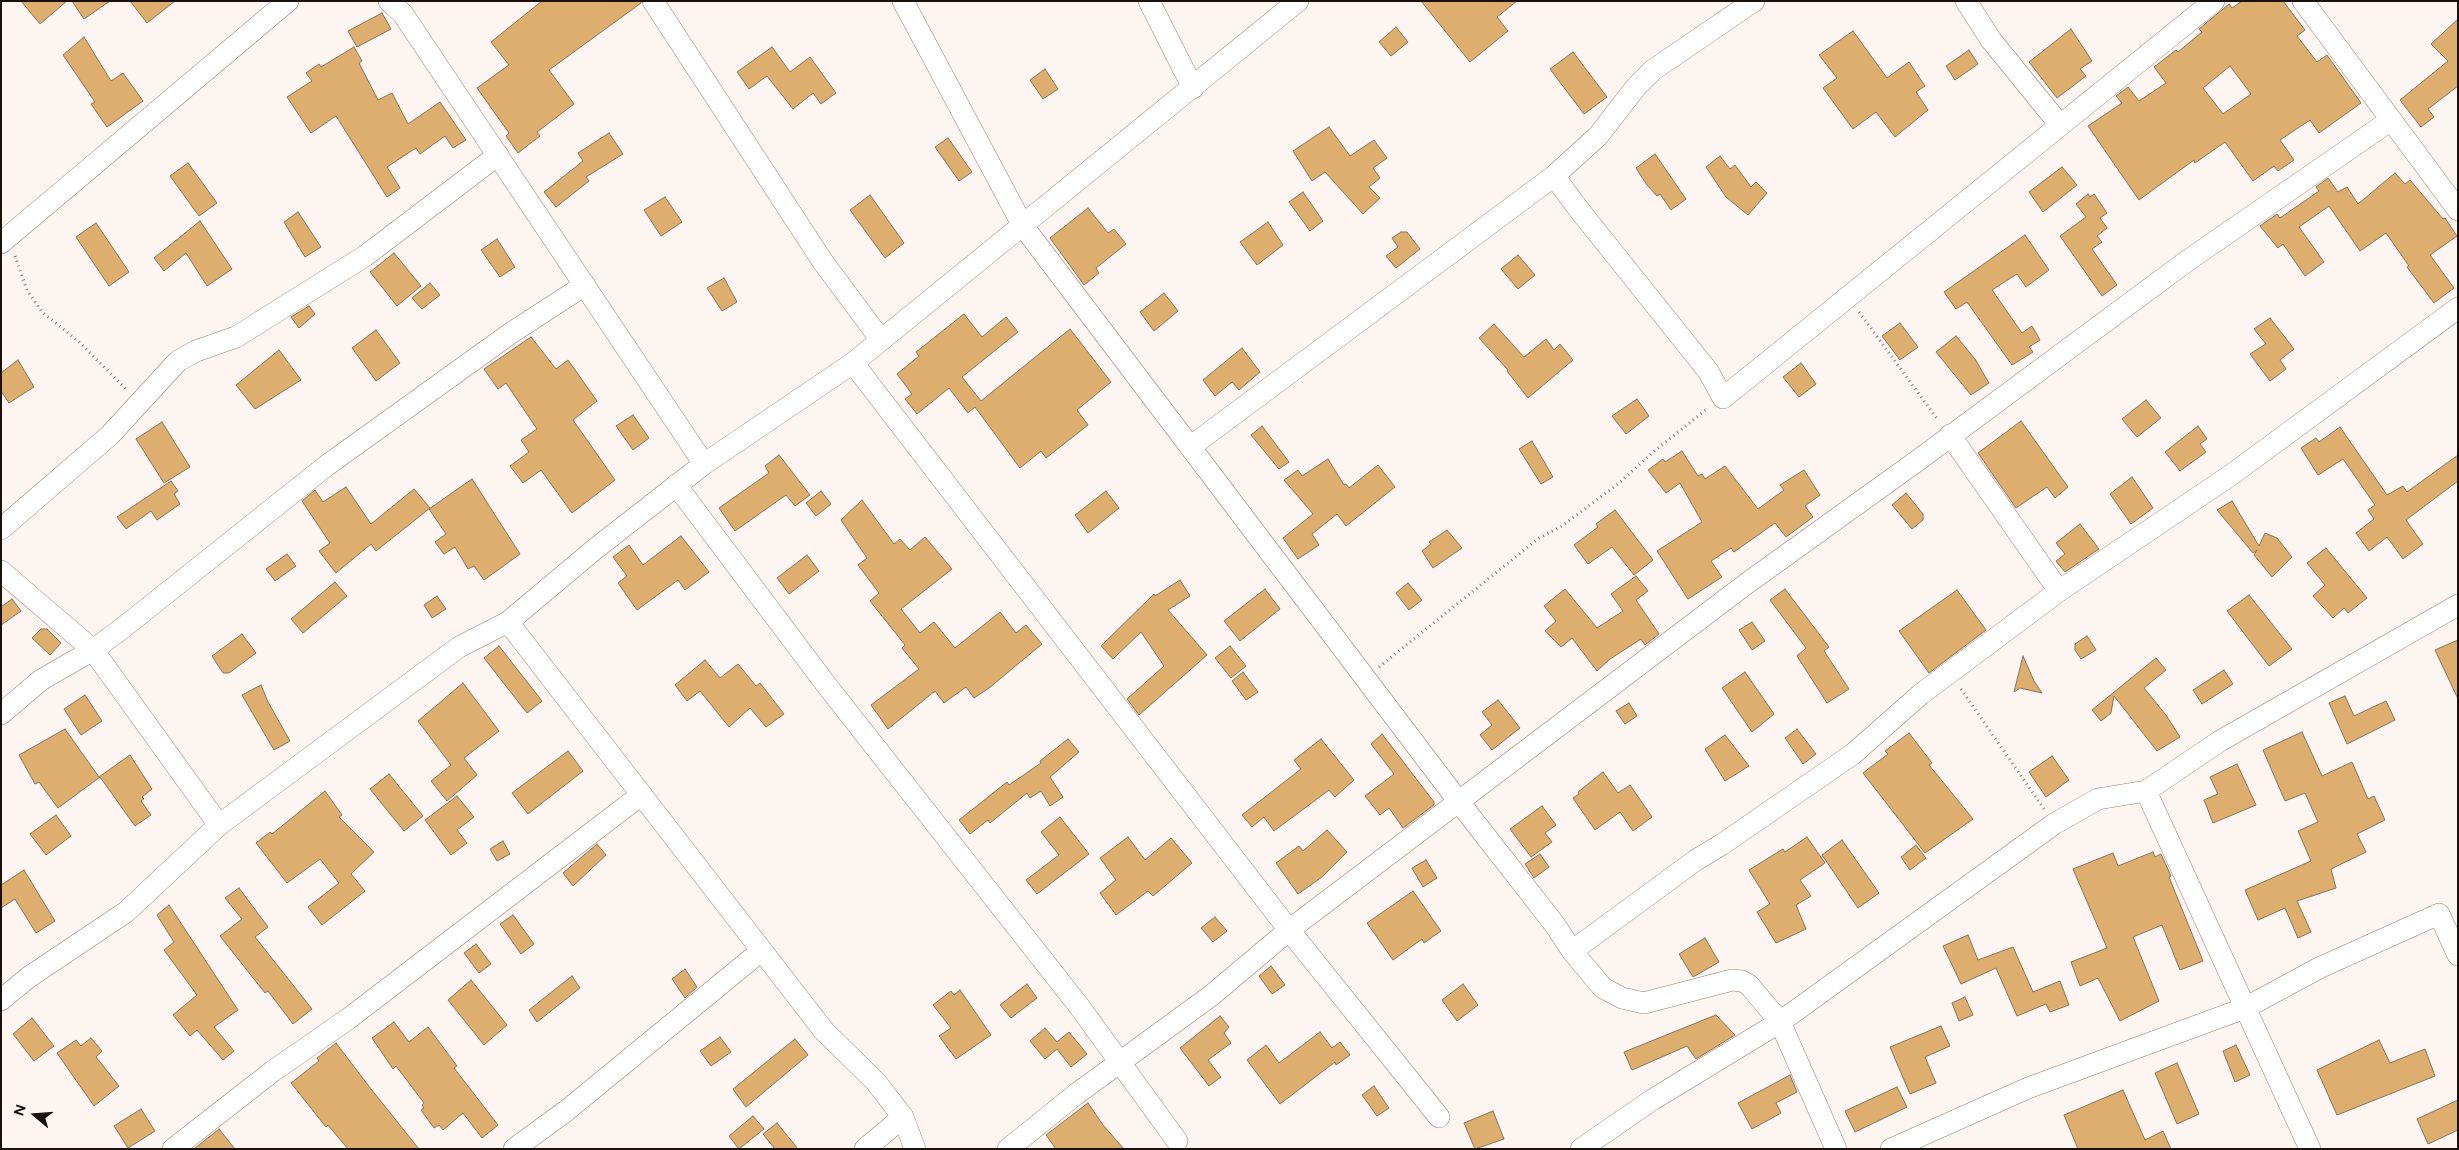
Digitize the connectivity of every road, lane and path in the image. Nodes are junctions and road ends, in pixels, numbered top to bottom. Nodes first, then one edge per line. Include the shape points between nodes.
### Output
1 (288, 1) edge
2 (389, 1) edge
3 (653, 1) edge
4 (903, 1) edge
5 (1149, 1) edge
6 (1298, 1) edge
7 (1754, 1) edge
8 (1966, 1) edge
9 (2214, 1) edge
10 (2303, 1) edge
11 (1193, 88) junction
12 (2391, 120) junction
13 (2060, 125) junction
14 (498, 155) junction
15 (1554, 176) junction
16 (2458, 210) edge
17 (1023, 226) junction
18 (6, 240) edge
19 (585, 285) junction
20 (1849, 297) junction
21 (2458, 308) edge
22 (881, 340) junction
23 (853, 363) junction
24 (1723, 398) junction
25 (139, 405) junction
26 (1950, 435) junction
27 (1190, 447) junction
28 (704, 464) junction
29 (676, 485) junction
30 (1, 529) edge
31 (1, 571) edge
32 (2059, 591) junction
33 (2458, 605) edge
34 (508, 622) junction
35 (93, 650) junction
36 (1950, 674) junction
37 (1365, 678) junction
38 (1, 714) edge
39 (2146, 791) junction
40 (641, 795) junction
41 (1459, 802) junction
42 (2054, 824) junction
43 (219, 825) junction
44 (1290, 930) junction
45 (761, 951) junction
46 (1572, 951) junction
47 (2458, 955) edge
48 (1, 1000) edge
49 (2244, 1008) junction
50 (1780, 1022) junction
51 (1120, 1061) junction
52 (903, 1117) junction
53 (1439, 1117) dead end
54 (1177, 1142) dead end
55 (173, 1149) edge
56 (514, 1149) edge
57 (865, 1149) edge
58 (915, 1149) edge
59 (1008, 1149) edge
60 (1581, 1149) edge
61 (1836, 1149) edge
62 (1891, 1149) edge
63 (2310, 1149) edge

1 - 18 street
2 - 14 street via 403,14
3 - 22 street via 824,262
4 - 17 street
5 - 11 street
6 - 11 street
7 - 15 street via 1653,70 1598,136
8 - 13 street via 1990,40
9 - 13 street
10 - 12 street
11 - 17 street
12 - 16 street
12 - 26 street via 2187,261
13 - 20 street
14 - 19 street
14 - 25 street via 365,256 236,336 178,361
15 - 24 street via 1708,371
15 - 27 street
17 - 22 street
17 - 27 street
18 - 25 path via 27,290 42,312 119,380
19 - 28 street
19 - 35 street via 511,333 326,466
20 - 24 street
20 - 26 path
21 - 32 street via 2231,475
22 - 23 street
23 - 28 street
23 - 44 street
24 - 37 path via 1618,484 1562,526 1540,538
25 - 30 street via 110,435
26 - 32 street
26 - 41 street via 1746,584
27 - 37 street
28 - 29 street
29 - 34 street
29 - 51 street via 823,680
31 - 35 street
32 - 36 street
33 - 39 street via 2220,741
34 - 40 street
34 - 43 street via 459,647
35 - 38 street via 41,680
35 - 43 street
36 - 42 path
36 - 46 street via 1921,694 1853,754 1696,860
37 - 41 street
39 - 42 street via 2098,799
39 - 49 street
40 - 45 street
40 - 55 street
41 - 44 street
41 - 46 street
42 - 50 street
43 - 48 street via 126,912 30,976
44 - 51 street via 1212,995
44 - 53 street
45 - 52 street via 824,1031 876,1082
45 - 56 street via 566,1111
46 - 50 street via 1603,988 1622,998 1644,1003 1732,980 1742,981
47 - 49 street via 2439,914 2319,968
49 - 62 street via 2028,1088
49 - 63 street
50 - 60 street via 1652,1100
50 - 61 street
51 - 54 street
51 - 59 street
52 - 57 street
52 - 58 street

